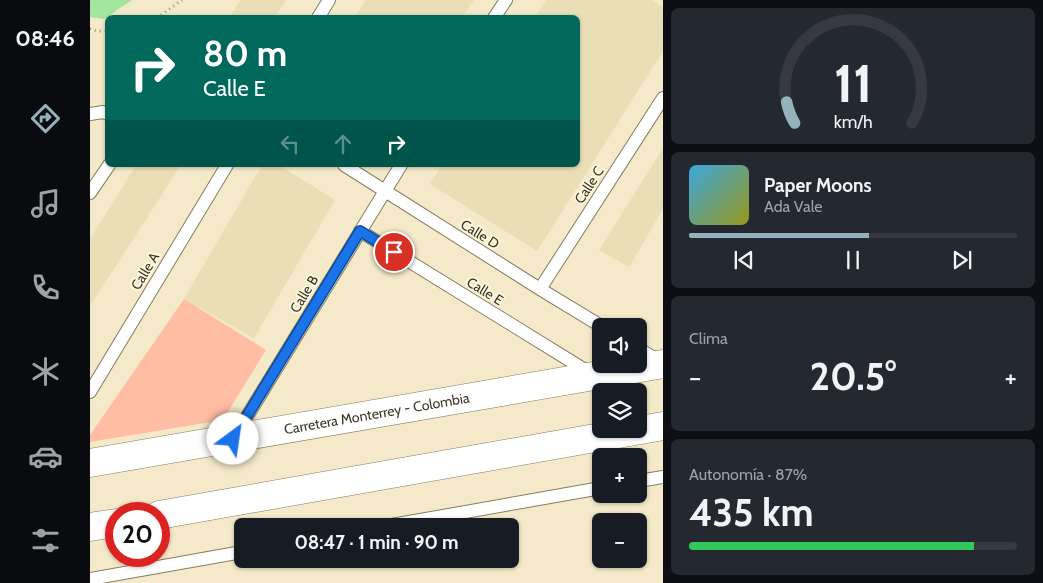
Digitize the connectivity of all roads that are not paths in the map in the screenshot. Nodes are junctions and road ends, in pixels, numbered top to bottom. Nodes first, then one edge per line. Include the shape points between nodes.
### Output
1 (329, 0) edge
2 (506, 0) edge
3 (320, 15) edge
4 (496, 15) edge
5 (663, 98) edge
6 (105, 112) edge
7 (90, 114) edge
8 (108, 167) edge
9 (226, 167) edge
10 (347, 167) edge
11 (400, 167) edge
12 (384, 191) junction
13 (90, 193) edge
14 (360, 231) junction
15 (540, 289) junction
16 (592, 321) edge
17 (647, 354) edge
18 (663, 364) edge
19 (595, 376) junction
20 (90, 392) edge
21 (663, 426) edge
22 (233, 439) junction
23 (90, 463) edge
24 (663, 477) edge
25 (647, 480) edge
26 (592, 490) edge
27 (170, 513) edge
28 (431, 518) edge
29 (105, 525) edge
30 (90, 527) edge
31 (234, 553) edge
32 (90, 579) edge

1 - 3 lane
2 - 4 lane
5 - 15 lane, Calle C
6 - 7 lane
8 - 13 lane
9 - 20 lane, Calle A
10 - 12 lane, Calle D
11 - 12 lane, Calle B
12 - 14 lane, Calle B
12 - 15 lane, Calle D
14 - 19 lane, Calle E
14 - 22 lane, Calle B
15 - 16 lane, Calle D
17 - 18 lane
18 - 19 main road, Carretera Monterrey - Colombia
19 - 22 main road, Carretera Monterrey - Colombia
21 - 27 main road
22 - 23 main road, Carretera Monterrey - Colombia
24 - 25 lane
26 - 28 lane
29 - 30 main road
31 - 32 lane

